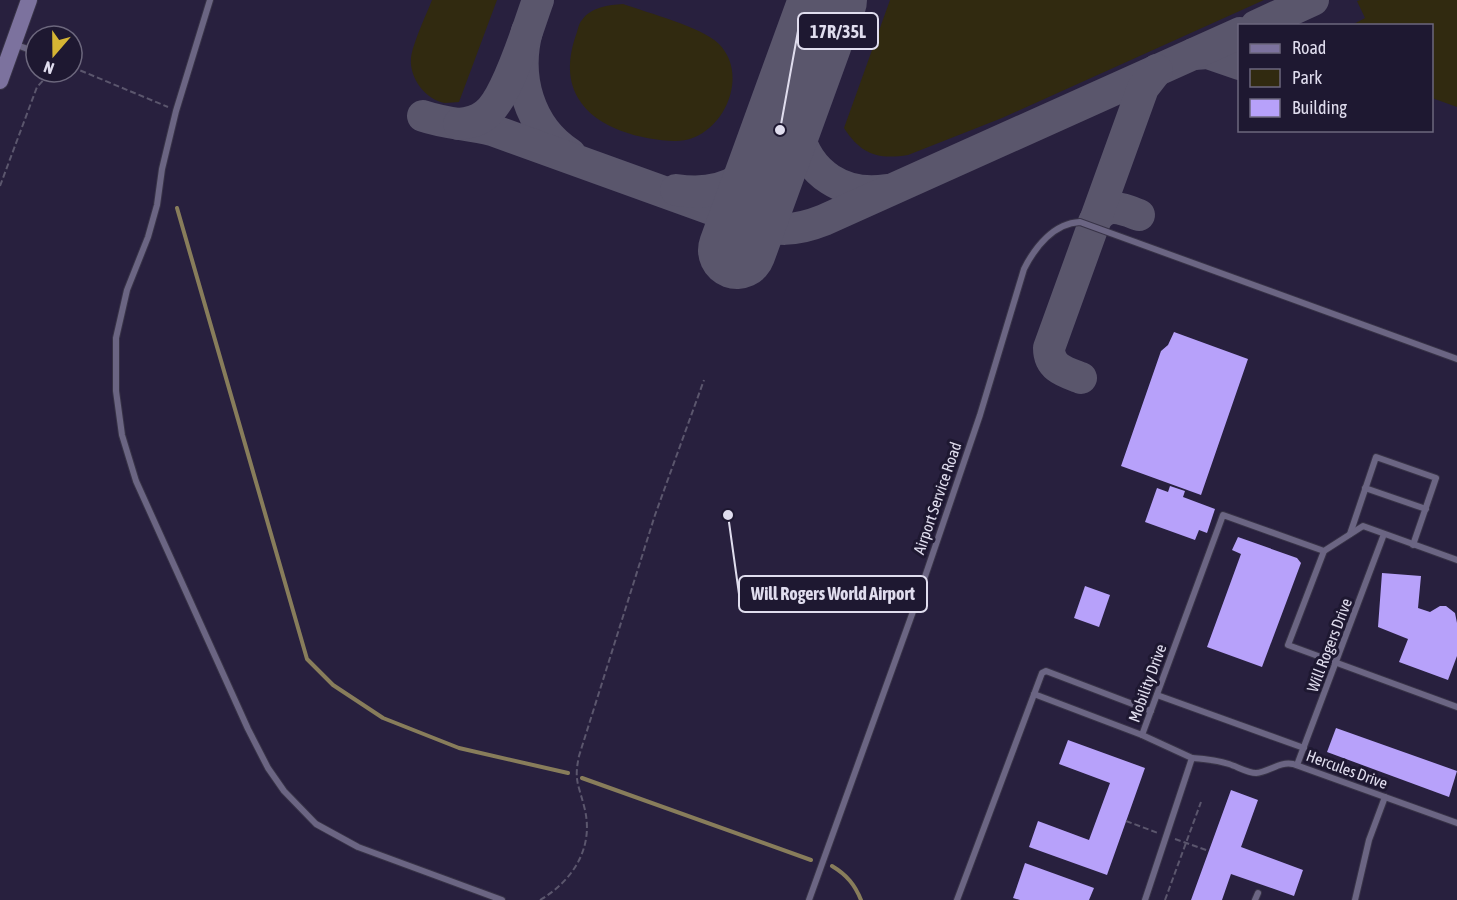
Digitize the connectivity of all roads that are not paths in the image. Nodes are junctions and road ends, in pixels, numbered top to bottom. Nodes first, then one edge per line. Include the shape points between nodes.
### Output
1 (29, 0) edge
2 (210, 0) edge
3 (7, 41) edge
4 (24, 47) edge
5 (0, 81) edge
6 (1457, 359) edge
7 (1365, 488) junction
8 (1426, 509) junction
9 (1350, 534) junction
10 (1384, 534) junction
11 (1413, 544) junction
12 (1324, 551) junction
13 (1457, 560) edge
14 (1337, 664) junction
15 (1034, 694) junction
16 (1157, 695) junction
17 (1457, 707) edge
18 (1151, 711) junction
19 (1142, 735) junction
20 (1304, 748) junction
21 (1192, 758) junction
22 (1297, 765) junction
23 (1385, 797) junction
24 (1457, 823) edge
25 (502, 900) edge
26 (809, 900) edge
27 (957, 900) edge
28 (1145, 900) edge
29 (1356, 900) edge

1 - 3 street
2 - 25 lane via 176,111 157,205 127,290 116,338 116,391 122,435 136,481 248,729 284,791 316,824 358,847
3 - 4 lane
3 - 5 street
6 - 26 lane, Airport Service Road via 1080,222 1072,222 1044,239 1024,269 980,415 915,606
7 - 8 lane
7 - 8 lane via 1376,457 1436,478
7 - 9 lane
8 - 11 lane
9 - 10 lane via 1363,526
9 - 12 lane
10 - 11 lane
10 - 14 lane, Will Rogers Drive
11 - 13 lane
12 - 14 lane via 1287,645
12 - 16 lane, Mobility Drive via 1223,515
14 - 17 lane
14 - 20 lane, Will Rogers Drive
15 - 18 lane via 1046,671
15 - 19 lane
15 - 27 lane
16 - 18 lane, Mobility Drive
16 - 20 lane
18 - 19 lane, Mobility Drive
19 - 21 lane, Mobility Drive
20 - 22 lane, Will Rogers Drive
21 - 22 lane, Hercules Drive via 1230,764 1253,773 1287,762
21 - 28 lane
22 - 23 lane, Hercules Drive
23 - 24 lane, Hercules Drive
23 - 29 lane

